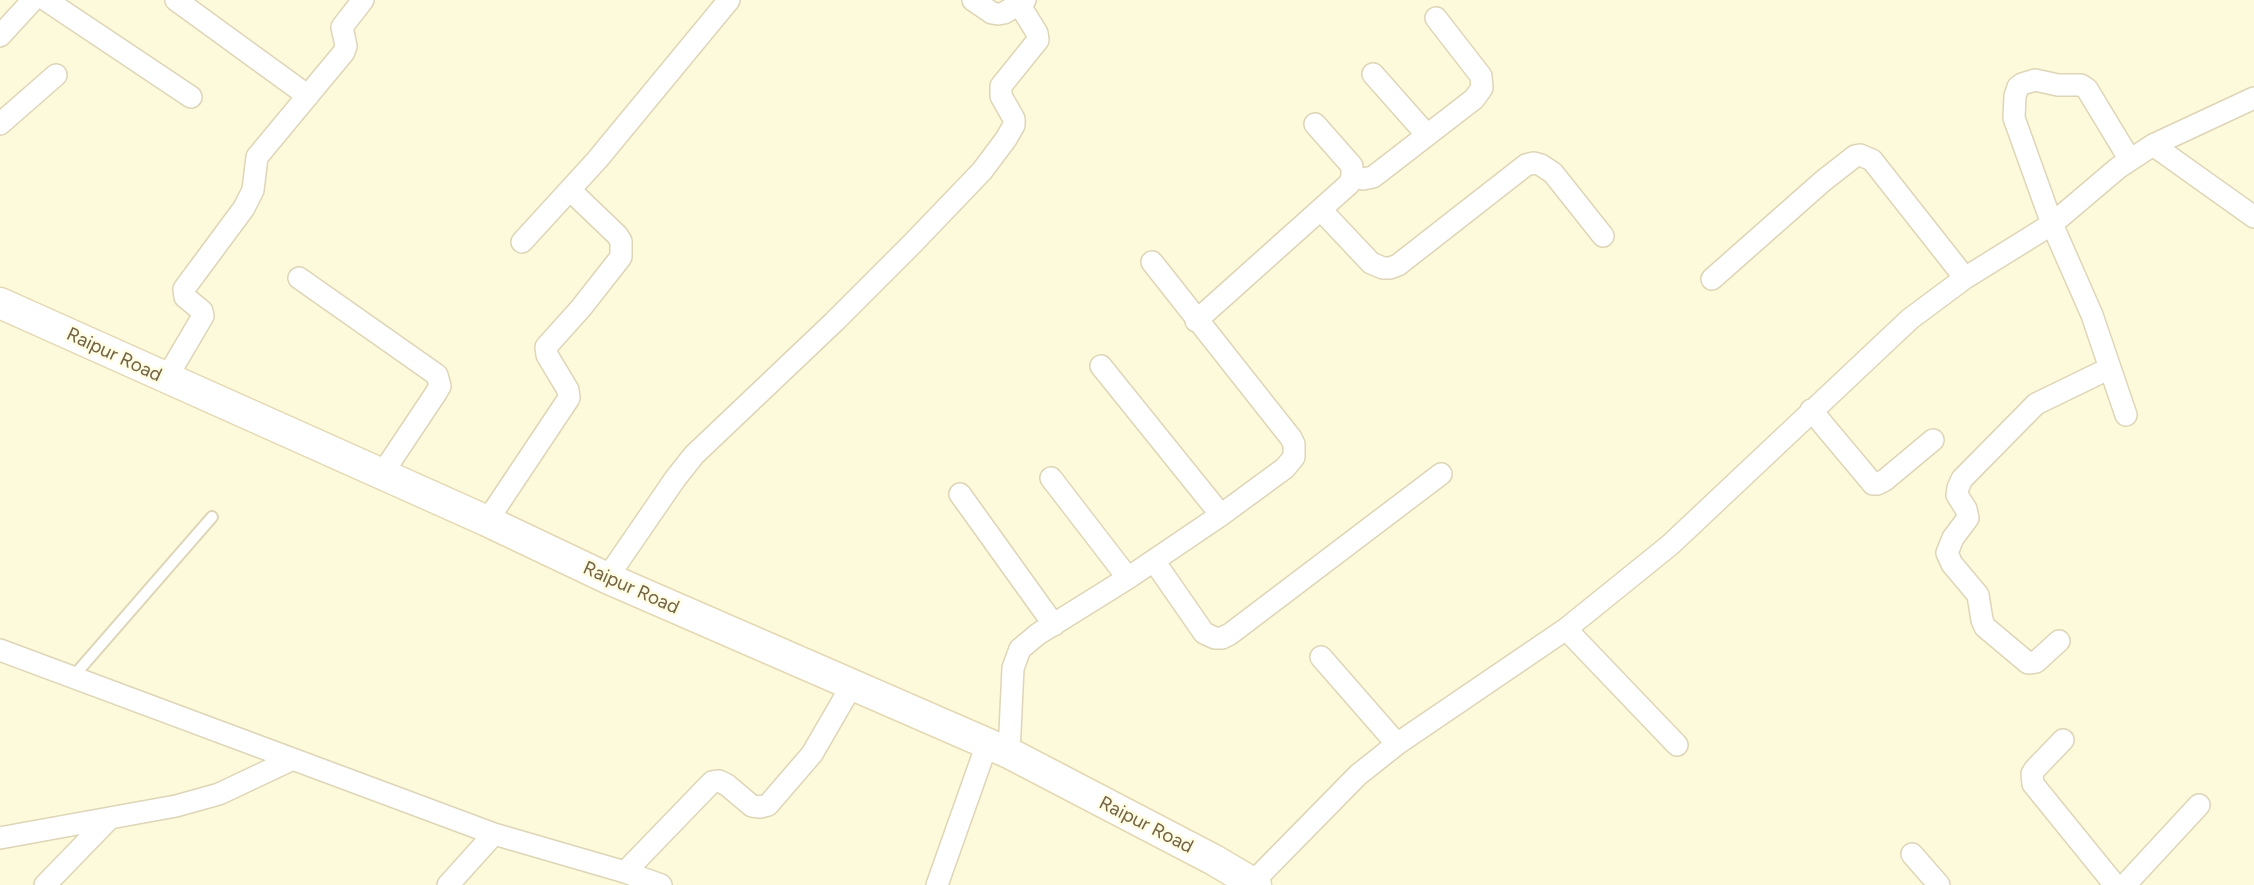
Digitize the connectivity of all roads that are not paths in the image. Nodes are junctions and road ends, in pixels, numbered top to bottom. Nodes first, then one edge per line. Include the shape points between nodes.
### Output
1 (33, 0) edge
2 (46, 0) edge
3 (176, 0) edge
4 (363, 0) edge
5 (729, 0) edge
6 (973, 0) edge
7 (1022, 2) edge
8 (1436, 18) dead end
9 (0, 36) edge
10 (1373, 74) dead end
11 (57, 75) dead end
12 (308, 96) junction
13 (191, 97) dead end
14 (2254, 98) edge
15 (0, 124) edge
16 (1315, 124) dead end
17 (1427, 135) junction
18 (2153, 145) junction
19 (2130, 160) junction
20 (1352, 177) junction
21 (570, 190) junction
22 (1321, 210) junction
23 (2254, 218) edge
24 (2052, 224) junction
25 (1603, 236) dead end
26 (522, 242) dead end
27 (1152, 262) dead end
28 (299, 278) dead end
29 (1965, 278) junction
30 (1712, 279) dead end
31 (0, 303) edge
32 (1196, 321) junction
33 (1101, 366) dead end
34 (2110, 368) junction
35 (166, 379) junction
36 (1811, 410) junction
37 (2126, 415) dead end
38 (1933, 440) dead end
39 (382, 474) junction
40 (1441, 474) dead end
41 (1051, 478) dead end
42 (960, 494) dead end
43 (1221, 515) junction
44 (212, 517) dead end
45 (487, 521) junction
46 (1154, 561) junction
47 (607, 578) junction
48 (1128, 578) junction
49 (1054, 625) junction
50 (1566, 629) junction
51 (2059, 641) dead end
52 (0, 650) edge
53 (1321, 657) dead end
54 (72, 678) junction
55 (852, 685) junction
56 (2063, 740) dead end
57 (1397, 744) junction
58 (1677, 745) dead end
59 (998, 749) junction
60 (291, 760) junction
61 (2199, 805) dead end
62 (110, 818) junction
63 (494, 834) junction
64 (0, 838) edge
65 (1912, 854) dead end
66 (625, 872) junction
67 (1252, 884) edge
68 (45, 885) edge
69 (448, 885) edge
70 (661, 885) edge
71 (937, 885) edge
72 (1939, 885) edge
73 (2115, 885) edge
74 (2126, 885) edge

1 - 9 street
2 - 13 street
3 - 12 street
4 - 12 street via 342,27 344,52
5 - 21 street
6 - 7 street via 998,15
7 - 47 street via 1038,40 1001,86 1001,96 1014,119 1006,139 913,243 694,456
8 - 17 street via 1483,83 1474,99
10 - 17 street
11 - 15 street
12 - 35 street via 257,158 253,190 244,208 184,289 185,297 203,316
14 - 18 street
16 - 20 street via 1349,161
17 - 20 street via 1373,177
18 - 19 street
18 - 23 street
19 - 24 street
19 - 24 street via 2087,89 2076,83 2058,85 2043,80 2022,84 2015,96 2014,118
20 - 22 street
21 - 26 street
21 - 45 street via 617,234 621,257 546,347 569,398
22 - 25 street via 1371,263 1390,268 1534,163 1553,173
22 - 32 street
24 - 29 street
24 - 34 street
27 - 32 street
28 - 39 street via 437,375 440,386
29 - 30 street via 1872,160 1860,155 1823,181
29 - 36 street via 1910,319
31 - 35 main road, Raipur Road
32 - 43 street via 1294,444 1292,462
33 - 43 street
34 - 37 street
34 - 51 street via 2036,404 1958,488 1957,495 1969,514 1947,553 1979,595 1985,627 2028,663 2036,662
35 - 39 main road, Raipur Road
36 - 38 street via 1872,484 1885,480
36 - 50 street via 1670,545
39 - 45 main road, Raipur Road
40 - 46 street via 1222,638 1204,633
41 - 48 street
42 - 49 street
43 - 46 street
44 - 54 lane
45 - 47 main road, Raipur Road
46 - 48 street
47 - 55 main road, Raipur Road
48 - 49 street
49 - 59 street via 1027,642 1015,657
50 - 57 street
50 - 58 street
52 - 54 street
53 - 57 street
54 - 60 street
55 - 59 main road, Raipur Road
55 - 66 street via 812,754 768,805 752,806 727,785 712,782
56 - 73 street via 2035,769 2033,784
57 - 67 street via 1358,775
59 - 67 main road, Raipur Road
59 - 71 street
60 - 62 street via 219,794
60 - 63 street
61 - 74 street
62 - 64 street
62 - 68 street
63 - 66 street
63 - 69 street
65 - 72 street
66 - 70 street

